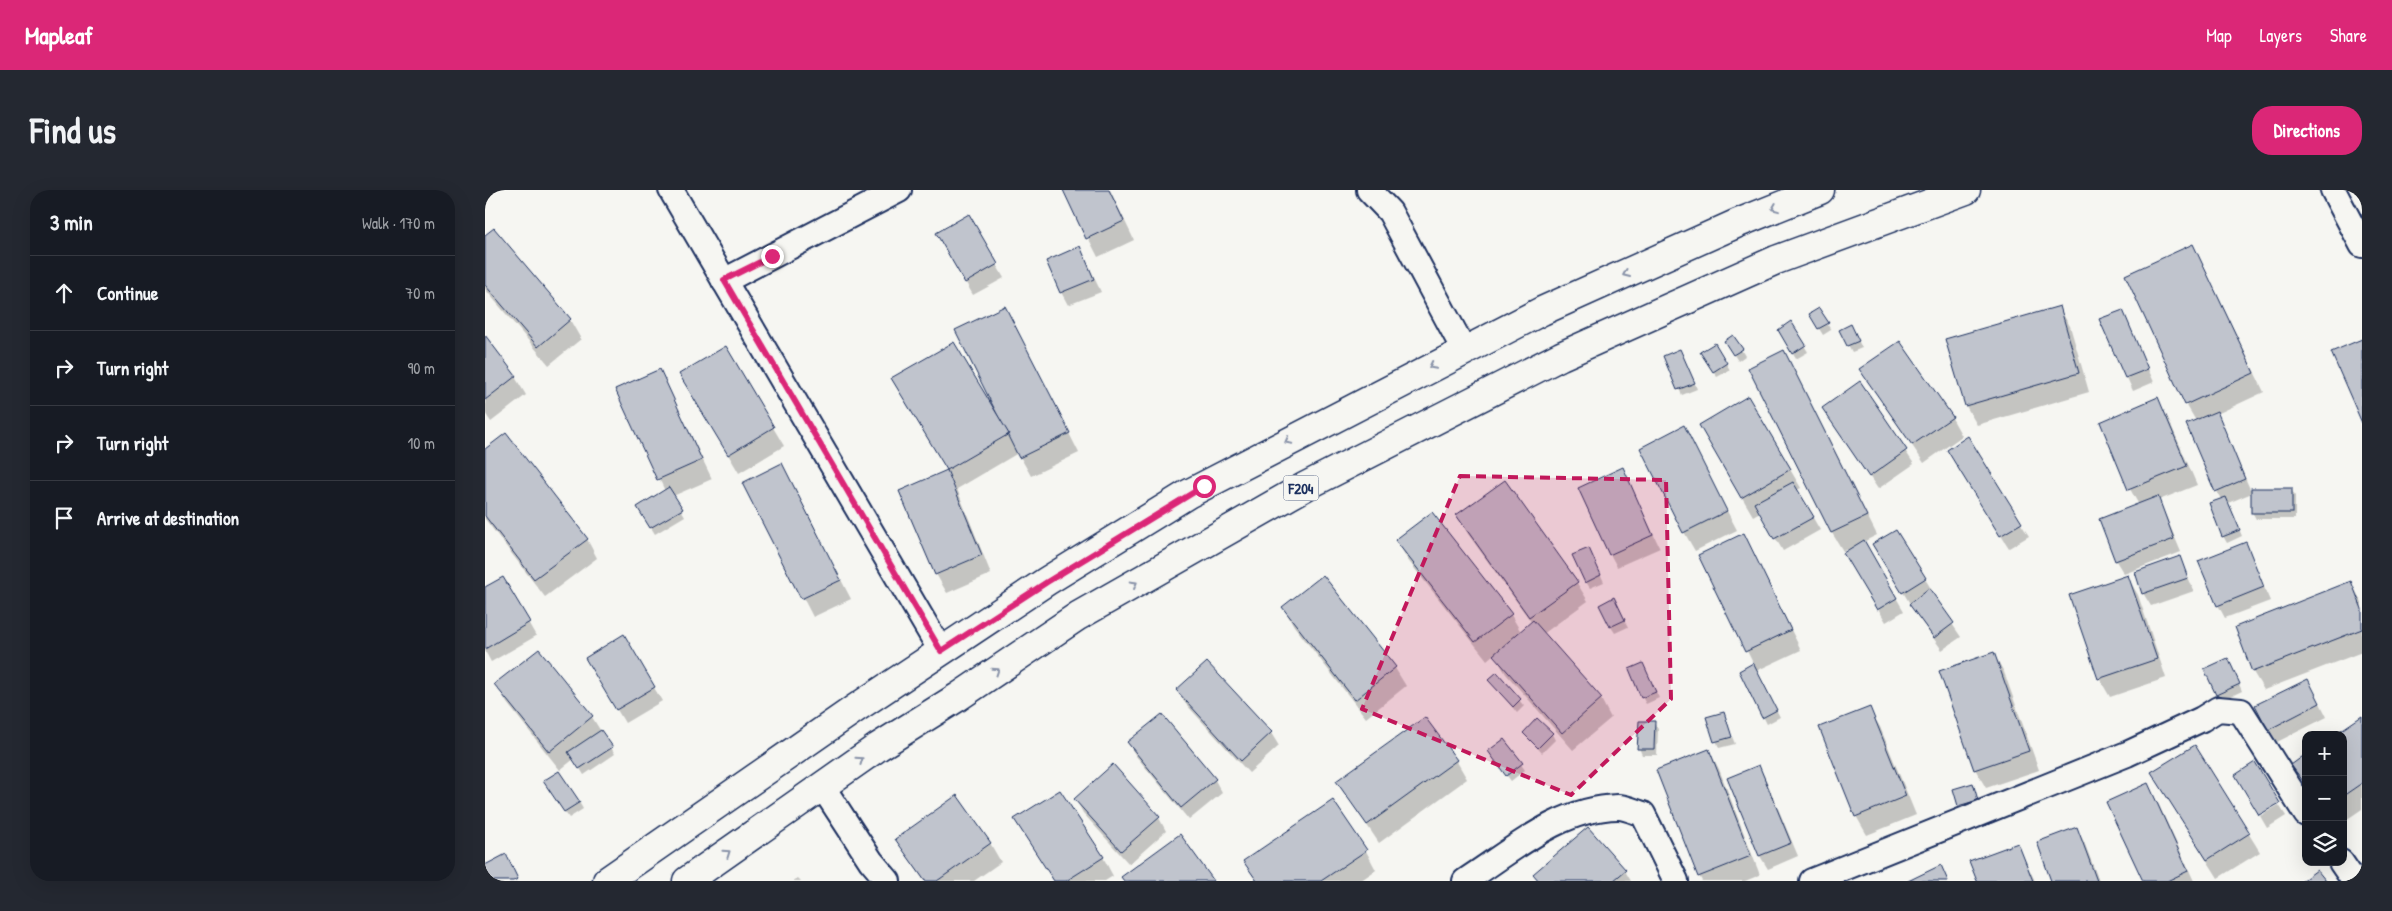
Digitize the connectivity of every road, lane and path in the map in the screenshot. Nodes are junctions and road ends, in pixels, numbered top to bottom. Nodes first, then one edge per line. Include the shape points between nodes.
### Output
1 (671, 190) edge
2 (899, 190) edge
3 (1369, 190) edge
4 (1820, 190) edge
5 (1966, 190) edge
6 (2333, 190) edge
7 (2362, 245) edge
8 (724, 280) junction
9 (1464, 350) junction
10 (941, 651) junction
11 (822, 786) junction
12 (2302, 808) edge
13 (2344, 866) edge
14 (607, 881) edge
15 (687, 881) edge
16 (888, 881) edge
17 (1465, 881) edge
18 (1676, 881) edge
19 (1812, 881) edge
20 (2354, 881) edge

1 - 8 street
2 - 8 street
3 - 9 street via 1390,212
4 -> 9 main road via 1542,311
11 -> 5 main road, F204 via 1078,616 1306,486 1561,356 1776,260
6 - 7 street
8 - 10 street
9 -> 10 main road via 1189,494
10 - 14 main road
15 -> 11 main road, F204
11 - 16 street via 871,861
12 - 19 street via 2241,711 2218,709 2127,754
13 - 20 street
17 - 18 street via 1544,829 1583,812 1619,807 1643,814

